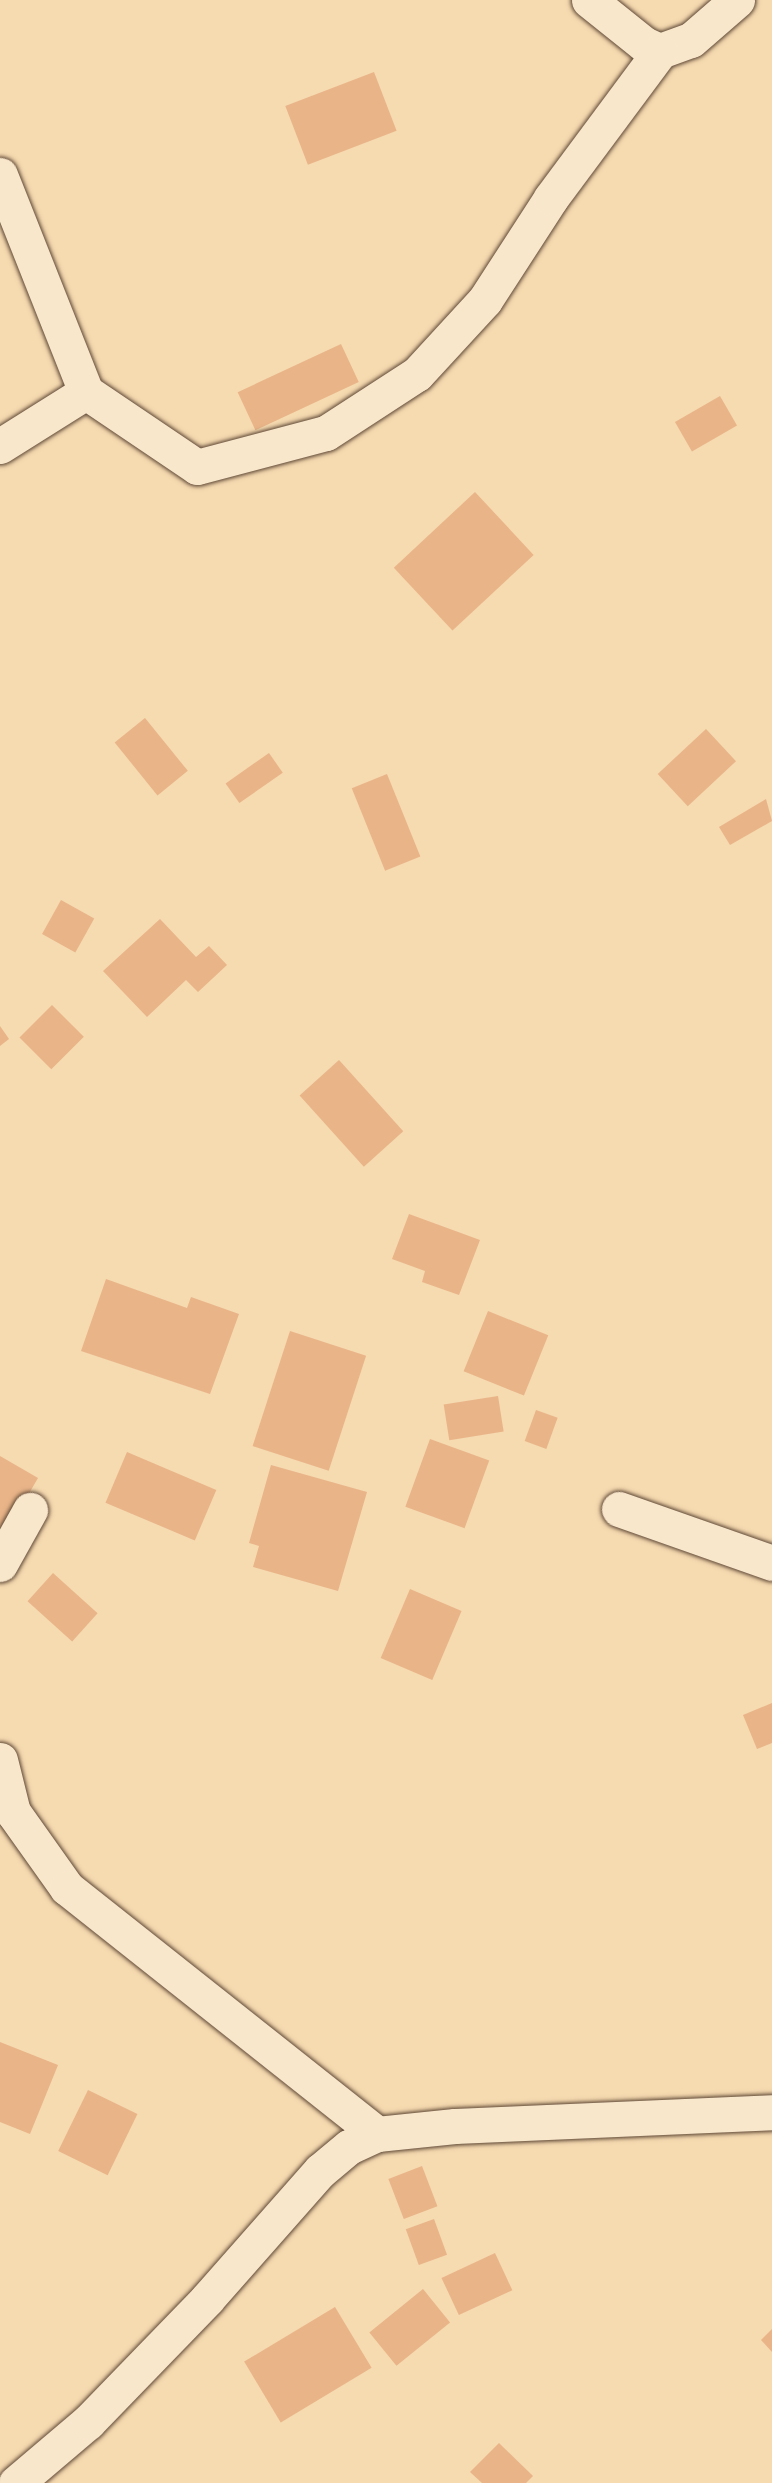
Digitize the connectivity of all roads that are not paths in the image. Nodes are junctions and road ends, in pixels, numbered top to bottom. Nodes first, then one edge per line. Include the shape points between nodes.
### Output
1 (589, 0) edge
2 (737, 0) edge
3 (660, 51) junction
4 (0, 175) edge
5 (86, 392) junction
6 (0, 446) edge
7 (620, 1509) dead end
8 (30, 1510) dead end
9 (772, 1563) edge
10 (0, 1564) edge
11 (0, 1760) edge
12 (772, 2112) edge
13 (377, 2134) junction
14 (16, 2483) edge

1 - 3 street via 643,44
2 - 3 street via 691,40
3 - 5 street via 551,198 485,300 417,374 326,433 197,467
4 - 5 street
5 - 6 street
7 - 9 street
8 - 10 street
11 - 13 street via 13,1812 68,1888
12 - 13 street via 455,2126
13 - 14 street via 349,2147 320,2171 207,2299 88,2423

